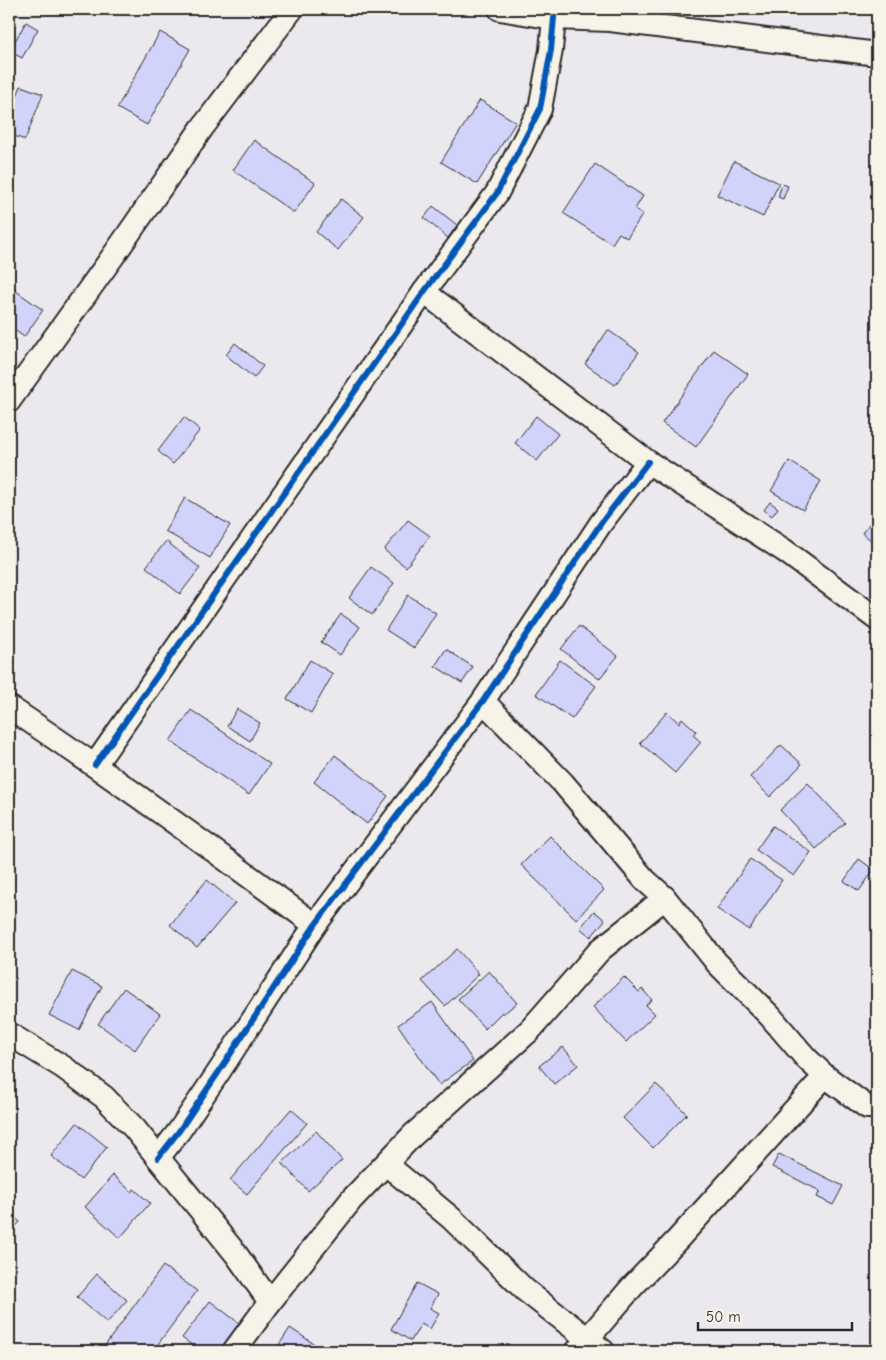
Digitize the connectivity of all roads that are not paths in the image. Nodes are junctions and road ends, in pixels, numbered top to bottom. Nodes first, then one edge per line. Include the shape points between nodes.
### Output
1 (292, 9) edge
2 (500, 9) edge
3 (554, 18) junction
4 (877, 54) edge
5 (424, 292) junction
6 (9, 401) edge
7 (648, 462) junction
8 (877, 620) edge
9 (483, 701) junction
10 (9, 707) edge
11 (94, 765) junction
12 (665, 898) junction
13 (315, 926) junction
14 (9, 1034) edge
15 (825, 1076) junction
16 (877, 1107) edge
17 (158, 1158) junction
18 (386, 1164) junction
19 (270, 1302) junction
20 (589, 1347) edge
21 (234, 1351) edge

1 - 6 street via 202,128
2 - 3 street
3 - 4 street via 610,20
3 - 5 street via 540,109 497,193
5 - 7 street
5 - 11 street
7 - 8 street via 785,551
7 - 9 street via 602,524
9 - 12 street via 563,783 645,880
9 - 13 street
10 - 11 street
11 - 13 street
12 - 15 street via 717,962
12 - 18 street via 600,950 530,1030 412,1136
13 - 17 street
14 - 17 street via 104,1097
15 - 16 street via 867,1107
15 - 20 street
17 - 19 street via 236,1254
18 - 19 street via 352,1199
18 - 20 street via 451,1218
19 - 21 street

